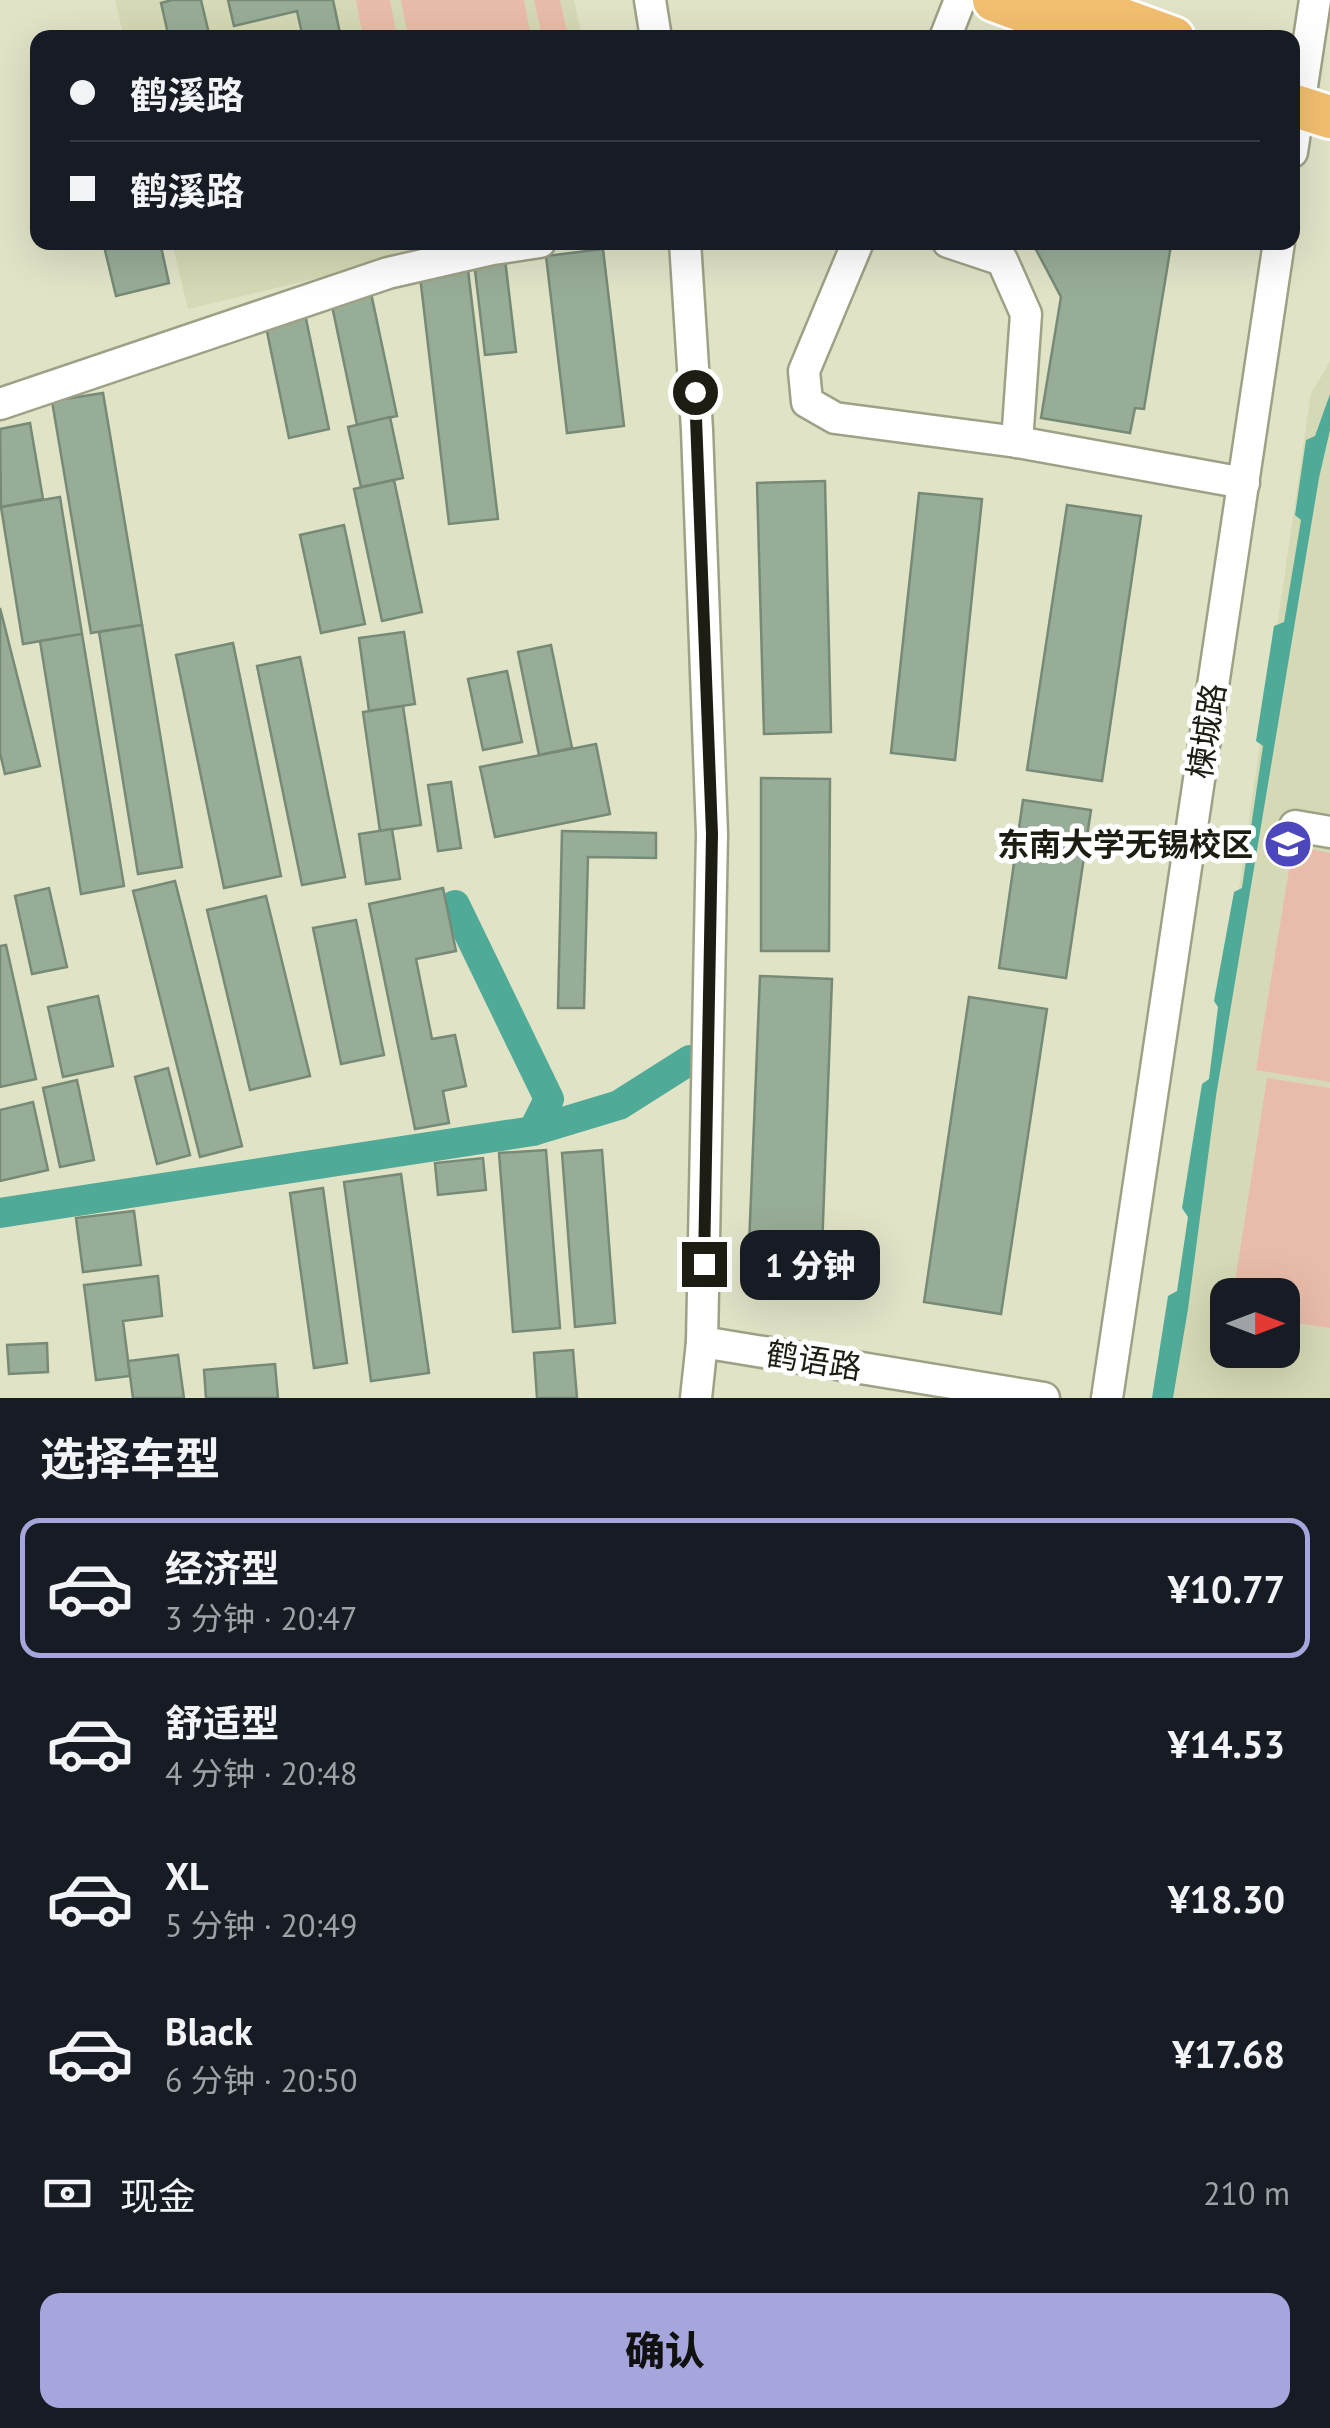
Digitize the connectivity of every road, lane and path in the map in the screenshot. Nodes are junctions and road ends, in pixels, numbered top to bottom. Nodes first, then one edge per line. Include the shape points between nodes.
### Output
1 (650, 0) edge
2 (960, 0) edge
3 (994, 0) edge
4 (1068, 0) edge
5 (1315, 0) edge
6 (655, 30) edge
7 (947, 30) edge
8 (1075, 30) edge
9 (1151, 30) edge
10 (1308, 96) edge
11 (1300, 124) edge
12 (489, 250) edge
13 (685, 250) edge
14 (855, 250) edge
15 (972, 250) edge
16 (1278, 250) edge
17 (0, 404) edge
18 (1017, 442) junction
19 (1244, 483) junction
20 (1295, 826) dead end
21 (1330, 832) edge
22 (702, 1342) junction
23 (696, 1398) edge
24 (1044, 1398) edge
25 (1107, 1398) edge

1 - 6 street
2 - 7 street
3 - 8 highway
4 - 9 highway
5 - 10 street
10 - 11 street
12 - 17 street via 388,273
13 - 22 street via 712,834
14 - 18 street via 804,371 807,402 834,418
15 - 18 street via 1002,260 1026,314
16 - 19 street, 楝城路
18 - 19 street
19 - 25 street, 楝城路
20 - 21 street
22 - 23 street
22 - 24 street, 鹤语路

